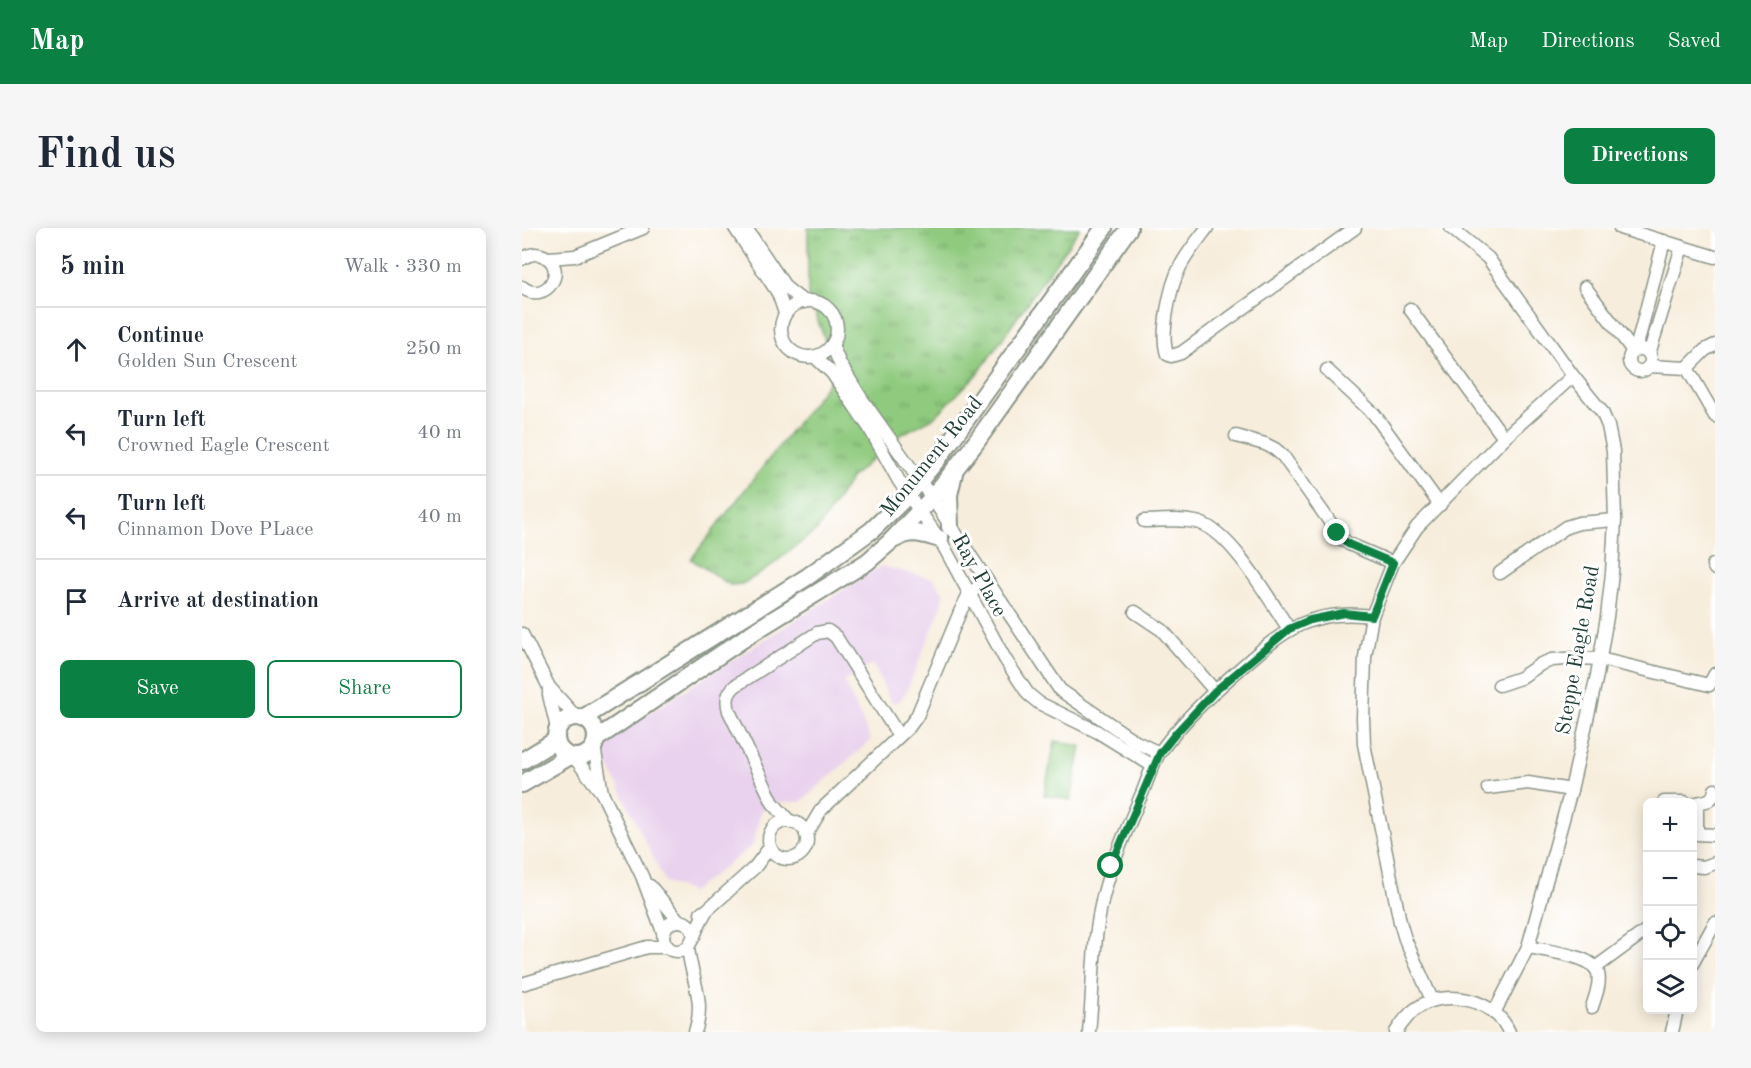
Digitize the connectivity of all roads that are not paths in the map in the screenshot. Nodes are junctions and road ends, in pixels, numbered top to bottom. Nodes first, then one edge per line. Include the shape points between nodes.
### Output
1 (643, 228) edge
2 (735, 228) edge
3 (746, 228) edge
4 (1104, 228) edge
5 (1129, 228) edge
6 (1207, 228) edge
7 (1354, 228) edge
8 (1451, 228) edge
9 (1620, 228) edge
10 (1665, 241) junction
11 (1682, 247) junction
12 (575, 256) junction
13 (1715, 257) edge
14 (522, 258) edge
15 (548, 258) junction
16 (555, 275) junction
17 (1585, 287) dead end
18 (523, 289) edge
19 (804, 302) junction
20 (1410, 309) dead end
21 (785, 313) junction
22 (832, 345) junction
23 (1715, 345) edge
24 (1635, 350) junction
25 (815, 357) junction
26 (1649, 360) junction
27 (1687, 368) junction
28 (1327, 370) dead end
29 (1573, 376) junction
30 (1715, 416) edge
31 (1236, 436) dead end
32 (1504, 438) junction
33 (958, 464) junction
34 (919, 481) junction
35 (908, 495) junction
36 (932, 498) junction
37 (1440, 505) junction
38 (920, 512) junction
39 (1615, 520) junction
40 (1144, 521) dead end
41 (945, 533) junction
42 (890, 542) junction
43 (1393, 563) junction
44 (1500, 573) dead end
45 (986, 581) junction
46 (969, 594) junction
47 (1135, 612) dead end
48 (1372, 616) junction
49 (1289, 629) junction
50 (522, 634) edge
51 (1600, 659) junction
52 (1713, 683) edge
53 (1499, 685) dead end
54 (549, 687) junction
55 (1060, 690) junction
56 (1215, 691) junction
57 (1044, 705) junction
58 (579, 717) junction
59 (1118, 730) junction
60 (556, 734) junction
61 (899, 736) junction
62 (1111, 740) junction
63 (595, 743) junction
64 (1160, 753) junction
65 (572, 756) junction
66 (522, 761) edge
67 (1153, 766) junction
68 (522, 784) edge
69 (1488, 788) dead end
70 (1571, 790) junction
71 (1715, 790) edge
72 (602, 793) junction
73 (1697, 802) edge
74 (772, 803) junction
75 (821, 810) junction
76 (793, 822) junction
77 (775, 827) junction
78 (1697, 834) edge
79 (806, 835) junction
80 (1715, 835) edge
81 (774, 852) junction
82 (1715, 863) edge
83 (1697, 866) edge
84 (642, 876) junction
85 (706, 911) junction
86 (681, 921) junction
87 (1715, 923) edge
88 (1643, 932) edge
89 (663, 933) junction
90 (691, 942) junction
91 (647, 948) junction
92 (1528, 948) junction
93 (671, 949) junction
94 (1694, 960) edge
95 (1595, 968) junction
96 (692, 973) junction
97 (522, 982) edge
98 (1432, 1000) junction
99 (1592, 1006) dead end
100 (1494, 1013) junction
101 (1676, 1014) edge
102 (1673, 1031) edge
103 (695, 1032) edge
104 (1089, 1032) edge
105 (1396, 1032) edge
106 (1509, 1032) edge

1 - 12 street
2 - 21 street via 778,293
3 - 19 street via 786,288
4 - 34 main road, Monument Road
5 - 33 main road, Monument Road
6 - 7 street via 1179,268 1173,287 1164,341 1171,356 1181,353
8 - 29 street, Steppe Eagle Road via 1488,258
9 - 10 street
10 - 11 street
10 - 24 street
11 - 13 street
11 - 26 street
12 - 15 street
12 - 16 street
14 - 15 street via 536,253
15 - 16 street
16 - 18 street via 544,290
17 - 24 street
19 - 21 street
19 - 22 street via 818,303 832,313 837,330
20 - 32 street
21 - 25 street via 781,332 788,349
22 - 25 street
22 - 34 street, Ray Place via 861,398
23 - 27 street
24 - 26 street via 1644,350
24 - 26 street via 1628,362 1632,369 1643,371
25 - 35 street, Ray Place via 854,403
26 - 27 street
27 - 30 street
28 - 37 street via 1374,414
29 - 32 street
29 - 39 street, Steppe Eagle Road via 1602,412 1608,426 1613,451
31 - 43 street via 1275,449 1342,539
32 - 37 street
33 - 36 main road, Monument Road
33 - 41 main road via 949,495
34 - 35 main road, Monument Road
34 - 36 street, Ray Place
35 - 38 street, Ray Place
35 - 58 main road, Monument Road via 872,530 807,578
36 - 38 main road, Monument Road
36 - 41 street, Ray Place
37 - 43 street via 1413,532
38 - 41 street, Ray Place
38 - 42 main road, Monument Road
39 - 44 street via 1566,527
39 - 51 street, Steppe Eagle Road via 1611,588
40 - 49 street via 1199,523 1222,537
41 - 42 main road via 905,533
41 - 45 street, Ray Place
41 - 46 street, Ray Place
42 - 63 main road, Monument Road
43 - 48 street
45 - 46 street
45 - 55 street, Ray Place
46 - 57 street, Ray Place via 1018,680 1028,694
46 - 61 street via 917,716
47 - 56 street via 1162,630
48 - 49 street via 1327,615
48 - 98 street via 1365,657 1364,744 1400,922
49 - 56 street
50 - 54 street
51 - 52 street
51 - 53 street via 1552,660
51 - 70 street, Steppe Eagle Road
54 - 58 street
54 - 60 street
55 - 57 street
55 - 59 street, Ray Place
56 - 64 street
57 - 62 street, Ray Place
58 - 60 main road via 564,720
58 - 63 main road via 592,725
59 - 62 street
59 - 64 street, Ray Place
60 - 65 main road via 563,753
60 - 66 main road
61 - 74 street via 836,637 828,631 818,633 735,686 728,695 729,711
61 - 75 street
62 - 67 street, Ray Place
63 - 65 main road via 583,756
63 - 72 street
64 - 67 street
65 - 68 main road
65 - 72 street
67 - 104 street via 1111,866 1102,899
69 - 70 street via 1527,783
70 - 92 street, Steppe Eagle Road
71 - 73 street via 1710,801
72 - 84 street
74 - 76 street
74 - 77 street
75 - 76 street
75 - 79 street
76 - 77 street
76 - 79 street
77 - 81 street via 770,836
78 - 80 street
79 - 81 street via 806,846 800,855 789,859
81 - 85 street
82 - 83 street
84 - 86 street
84 - 89 street
85 - 86 street
85 - 90 street
86 - 89 street via 669,924
86 - 90 street via 691,928
87 - 94 street
88 - 95 street
89 - 91 street
89 - 93 street
90 - 93 street via 682,951
90 - 96 street
91 - 93 street
91 - 97 street
92 - 95 street via 1575,957
92 - 100 street, Steppe Eagle Road
93 - 96 street
95 - 99 street via 1599,978
96 - 103 street via 700,1002
98 - 100 street via 1456,997 1476,1002
98 - 105 street via 1418,1007
100 - 106 street
101 - 102 street

